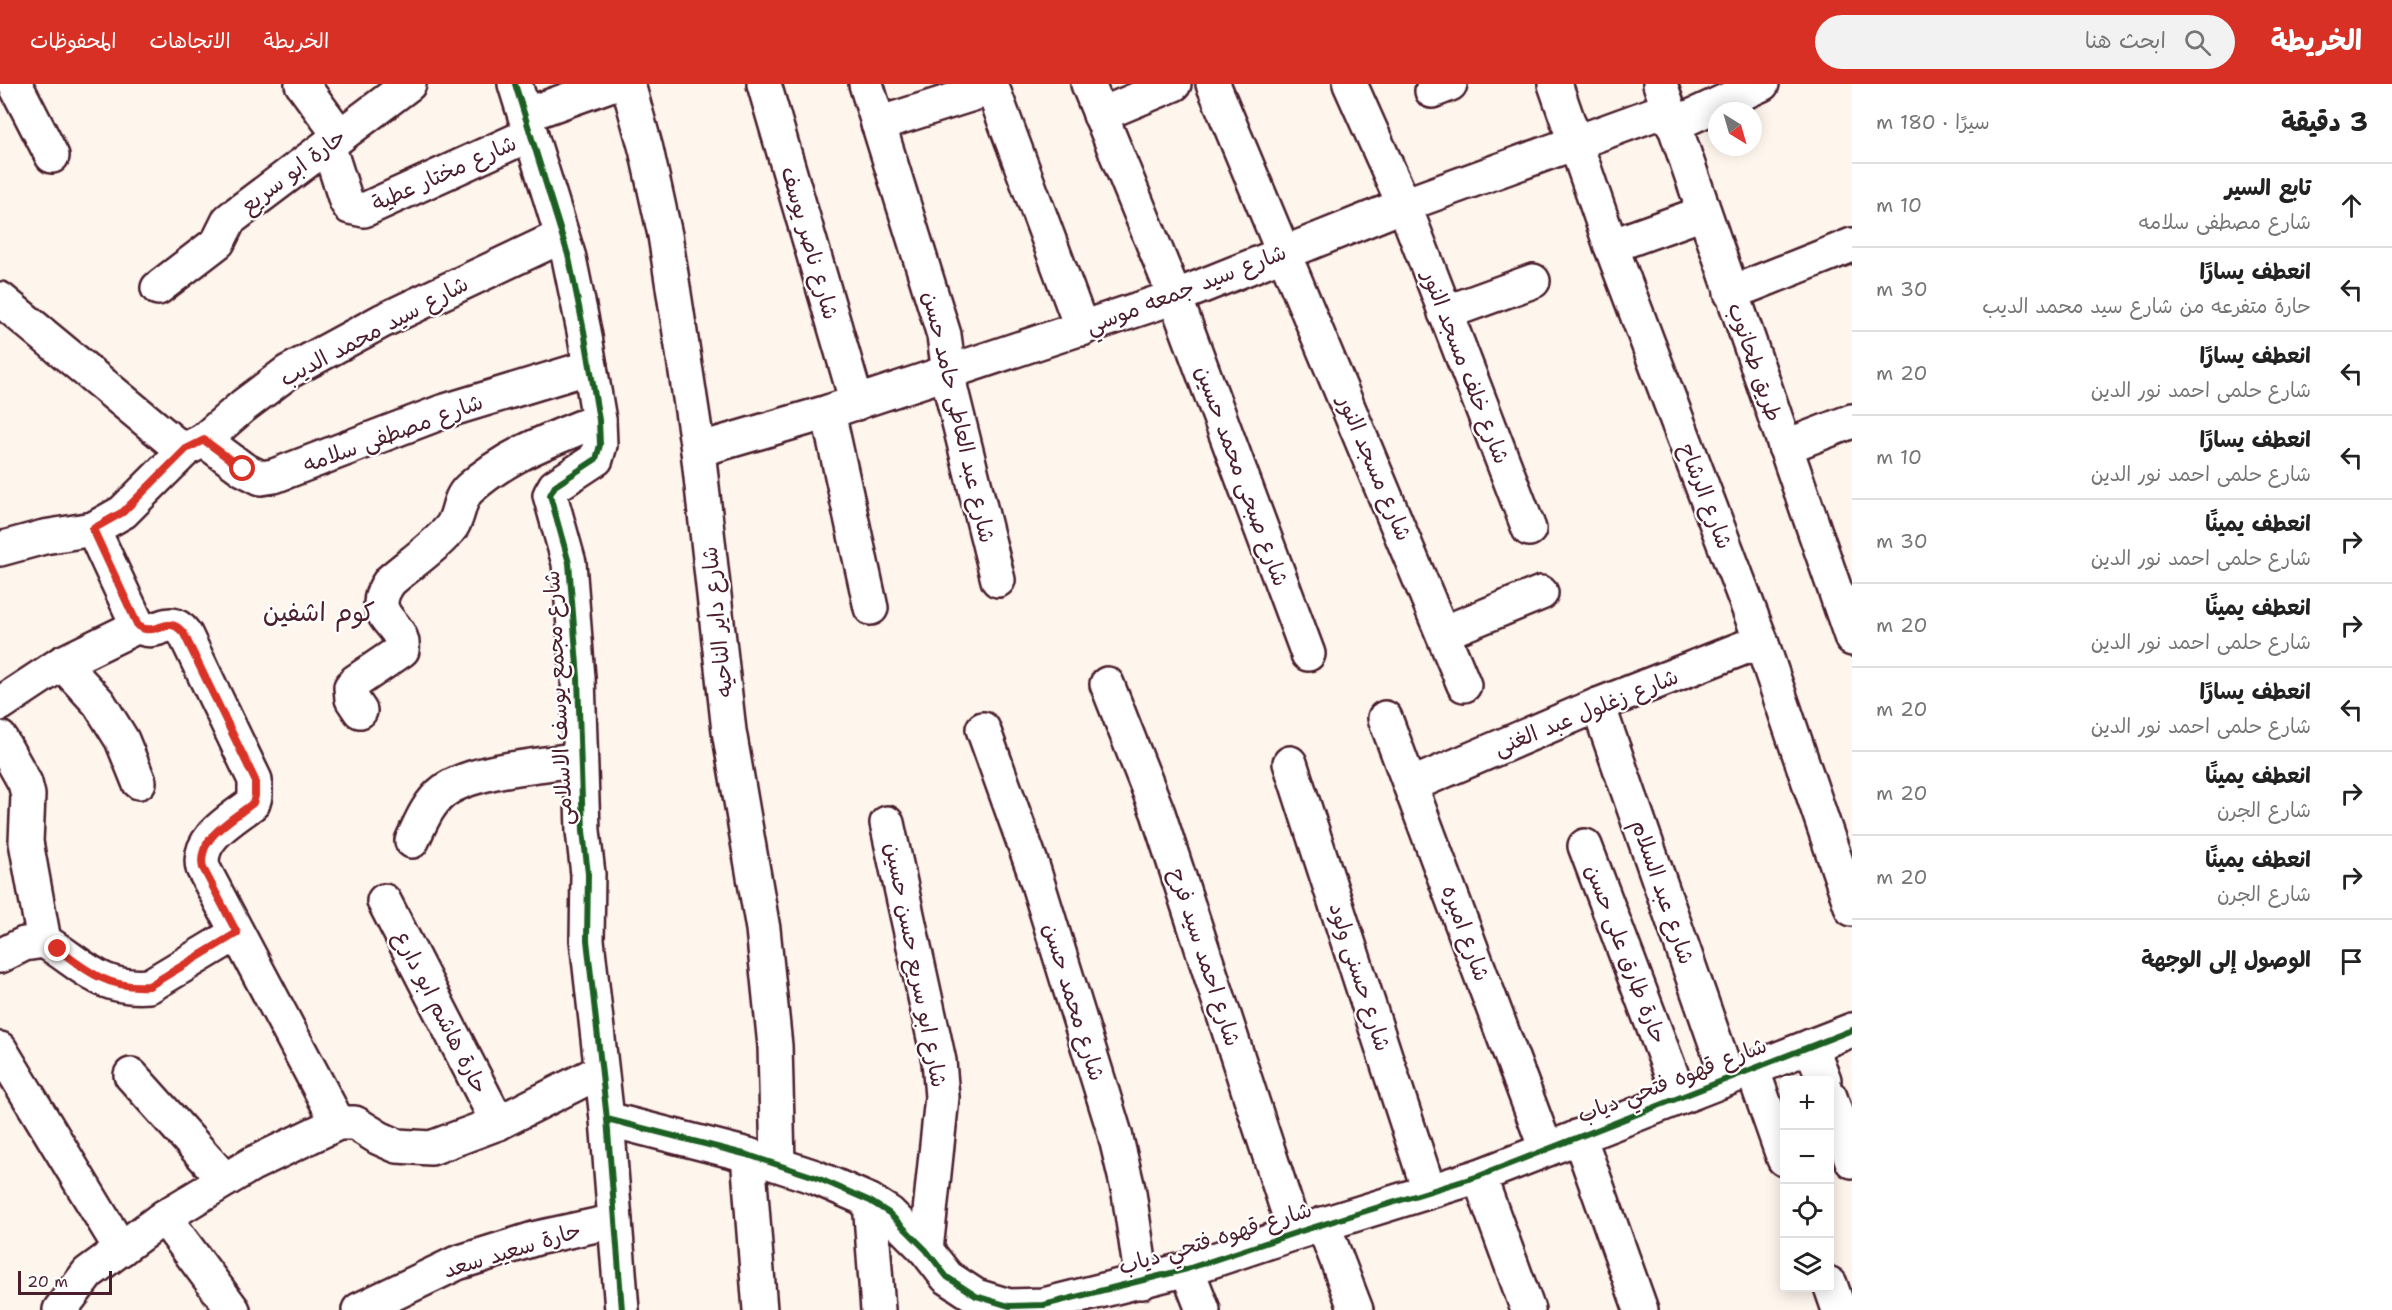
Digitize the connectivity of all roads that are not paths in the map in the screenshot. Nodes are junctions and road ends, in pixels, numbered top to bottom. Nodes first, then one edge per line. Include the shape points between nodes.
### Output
1 (15, 84) edge
2 (302, 84) edge
3 (409, 84) edge
4 (515, 84) edge
5 (612, 84) edge
6 (628, 84) edge
7 (764, 84) edge
8 (866, 84) edge
9 (1088, 84) edge
10 (1174, 84) edge
11 (1213, 84) edge
12 (1350, 84) edge
13 (1555, 84) edge
14 (1762, 84) edge
15 (992, 86) edge
16 (1667, 106) edge
17 (1100, 115) junction
18 (528, 124) junction
19 (878, 124) junction
20 (334, 141) junction
21 (1576, 143) junction
22 (52, 156) dead end
23 (1404, 205) junction
24 (1703, 213) junction
25 (562, 236) junction
26 (1852, 245) edge
27 (1611, 246) junction
28 (1284, 251) junction
29 (1533, 281) dead end
30 (158, 288) dead end
31 (1731, 293) junction
32 (1175, 297) junction
33 (0, 299) edge
34 (1445, 313) junction
35 (1082, 329) junction
36 (590, 367) junction
37 (950, 373) junction
38 (842, 408) junction
39 (599, 420) junction
40 (1852, 421) edge
41 (195, 444) junction
42 (1785, 447) junction
43 (699, 450) junction
44 (93, 529) junction
45 (1529, 529) dead end
46 (0, 547) edge
47 (998, 580) dead end
48 (1541, 593) dead end
49 (871, 608) dead end
50 (138, 626) junction
51 (1443, 633) junction
52 (1852, 639) edge
53 (1761, 641) junction
54 (1308, 654) dead end
55 (62, 663) junction
56 (1107, 684) dead end
57 (1464, 685) dead end
58 (0, 704) edge
59 (1598, 705) junction
60 (360, 711) dead end
61 (1385, 718) dead end
62 (983, 729) dead end
63 (0, 738) edge
64 (580, 759) junction
65 (1290, 763) dead end
66 (139, 782) dead end
67 (1411, 785) junction
68 (887, 823) dead end
69 (412, 841) dead end
70 (1585, 846) dead end
71 (384, 901) dead end
72 (1852, 909) edge
73 (237, 933) junction
74 (44, 941) junction
75 (0, 956) edge
76 (1852, 1030) edge
77 (1811, 1046) junction
78 (0, 1049) edge
79 (601, 1071) junction
80 (1740, 1073) junction
81 (131, 1075) dead end
82 (1822, 1076) edge
83 (9, 1087) edge
84 (1680, 1097) junction
85 (1834, 1109) edge
86 (607, 1119) junction
87 (338, 1122) junction
88 (498, 1123) junction
89 (1579, 1136) junction
90 (1546, 1149) junction
91 (1780, 1149) edge
92 (763, 1159) junction
93 (1852, 1161) edge
94 (1479, 1176) junction
95 (225, 1180) junction
96 (1430, 1191) junction
97 (870, 1201) junction
98 (164, 1217) junction
99 (615, 1221) junction
100 (1309, 1228) junction
101 (121, 1249) junction
102 (926, 1250) junction
103 (1187, 1269) junction
104 (1142, 1282) junction
105 (1833, 1292) edge
106 (1082, 1302) edge
107 (60, 1310) edge
108 (233, 1310) edge
109 (359, 1310) edge
110 (622, 1310) edge
111 (760, 1310) edge
112 (878, 1310) edge
113 (1203, 1310) edge
114 (1356, 1310) edge
115 (1528, 1310) edge
116 (1641, 1310) edge
117 (1839, 1310) edge

1 - 22 street
2 - 20 street
3 - 20 street, حارة ابو سريع
4 - 18 street, شارع مجمع يوسف الاسلامى
5 - 18 street
6 - 43 street, شارع داير الناحيه via 665,236
7 - 38 street, شارع ناصر يوسف
8 - 19 street, شارع عبد العاطى حامد حسن
9 - 17 street, شارع صبحى محمد حسين
10 - 17 street
11 - 28 street, شارع مسجد النور
12 - 23 street, شارع خلف مسجد النور
13 - 21 street, شارع الرشاح
14 - 16 street, شارع سيد جمعه موسي
15 - 19 street
15 - 35 street
16 - 21 street, شارع سيد جمعه موسي
16 - 24 street, طريق طحانوب
17 - 32 street, شارع صبحى محمد حسين
18 - 20 street, شارع مختار عطية via 364,210 350,207 346,201
18 - 25 street, شارع مجمع يوسف الاسلامى
19 - 37 street, شارع عبد العاطى حامد حسن via 944,335
20 - 30 street, حارة ابو سريع via 229,220 218,242
21 - 23 street, شارع سيد جمعه موسي
21 - 27 street, شارع الرشاح
23 - 28 street, شارع سيد جمعه موسي
23 - 34 street, شارع خلف مسجد النور
24 - 27 street
24 - 31 street, طريق طحانوب
25 - 36 street, شارع مجمع يوسف الاسلامى
25 - 41 street, شارع سيد محمد الديب via 382,321 288,372
26 - 31 street
27 - 53 street, شارع الرشاح
28 - 32 street, شارع سيد جمعه موسي
28 - 51 street, شارع مسجد النور
29 - 34 street
31 - 42 street, طريق طحانوب
32 - 35 street, شارع سيد جمعه موسي
32 - 54 street, شارع صبحى محمد حسين
33 - 41 street via 175,444
34 - 45 street, شارع خلف مسجد النور
35 - 37 street, شارع سيد جمعه موسي
36 - 39 street, شارع مجمع يوسف الاسلامى
36 - 41 street, شارع مصطفى سلامه via 442,412 274,476 261,478
37 - 38 street, شارع سيد جمعه موسي
37 - 47 street, شارع عبد العاطى حامد حسن
38 - 43 street, شارع سيد جمعه موسي
38 - 49 street, شارع ناصر يوسف
39 - 60 street via 534,447 469,489 460,501 453,525 390,581 382,591 380,604 403,644 402,650 351,687 352,699
39 - 64 street, شارع مجمع يوسف الاسلامى via 596,459 555,486 550,495 569,563
40 - 42 street
41 - 44 street, شارع سيد محمد الديب via 123,512
42 - 52 street, طريق طحانوب
43 - 92 street, شارع داير الناحيه via 729,731 763,929 775,1046
44 - 46 street
44 - 50 street
48 - 51 street
50 - 55 street
50 - 73 street via 151,630 170,624 180,629 255,780 253,803 207,840 201,859
51 - 57 street, شارع مسجد النور
53 - 59 street, شارع زغلول عبد الغنى
53 - 72 street, شارع الرشاح
55 - 58 street
55 - 66 street via 99,703 122,740
56 - 100 street, شارع احمد سيد فرح
59 - 67 street, شارع زغلول عبد الغنى
59 - 80 street, شارع عبد السلام
61 - 67 street, شارع اميره
62 - 104 street, شارع محمد حسن via 1033,868 1115,1134 1129,1193
63 - 74 street via 28,795 26,842
64 - 69 street via 466,778 443,791 429,806
64 - 79 street, شارع مجمع يوسف الاسلامى via 588,874 587,940
65 - 96 street, شارع حسنى ولود
67 - 90 street, شارع اميره
68 - 102 street, شارع ابو سريع حسن حسين via 939,1061 941,1115
70 - 84 street, حارة طارق على حسن
71 - 88 street, حارة هاشم ابو دارع
73 - 74 street via 149,986 135,987 95,976
73 - 87 street
74 - 75 street via 24,944
76 - 77 street, شارع قهوه فتحي دياب
77 - 80 street, شارع قهوه فتحي دياب
77 - 82 street
78 - 83 street
79 - 86 street, شارع مجمع يوسف الاسلامى
79 - 88 street
80 - 84 street, شارع قهوه فتحي دياب
80 - 91 street, شارع عبد السلام
81 - 95 street
83 - 101 street
84 - 89 street, شارع قهوه فتحي دياب
85 - 93 street
86 - 92 street, شارع قهوه فتحي دياب
86 - 99 street, شارع مجمع يوسف الاسلامى
87 - 88 street via 355,1123 397,1146 431,1148
87 - 95 street
89 - 90 street, شارع قهوه فتحي دياب
89 - 116 street
90 - 94 street, شارع قهوه فتحي دياب
92 - 97 street, شارع قهوه فتحي دياب
92 - 111 street, شارع داير الناحيه
94 - 96 street, شارع قهوه فتحي دياب
94 - 115 street
95 - 98 street
96 - 100 street, شارع قهوه فتحي دياب
97 - 102 street, شارع قهوه فتحي دياب
97 - 112 street
98 - 101 street
98 - 108 street
99 - 109 street, حارة سعيد سعد via 537,1238 458,1263
99 - 110 street, شارع مجمع يوسف الاسلامى
100 - 103 street, شارع قهوه فتحي دياب
100 - 114 street, شارع احمد سيد فرح
101 - 107 street via 88,1273
102 - 106 street, شارع قهوه فتحي دياب via 947,1277 976,1296 1010,1306
103 - 104 street, شارع قهوه فتحي دياب
103 - 113 street
104 - 106 street, شارع قهوه فتحي دياب
105 - 117 street

